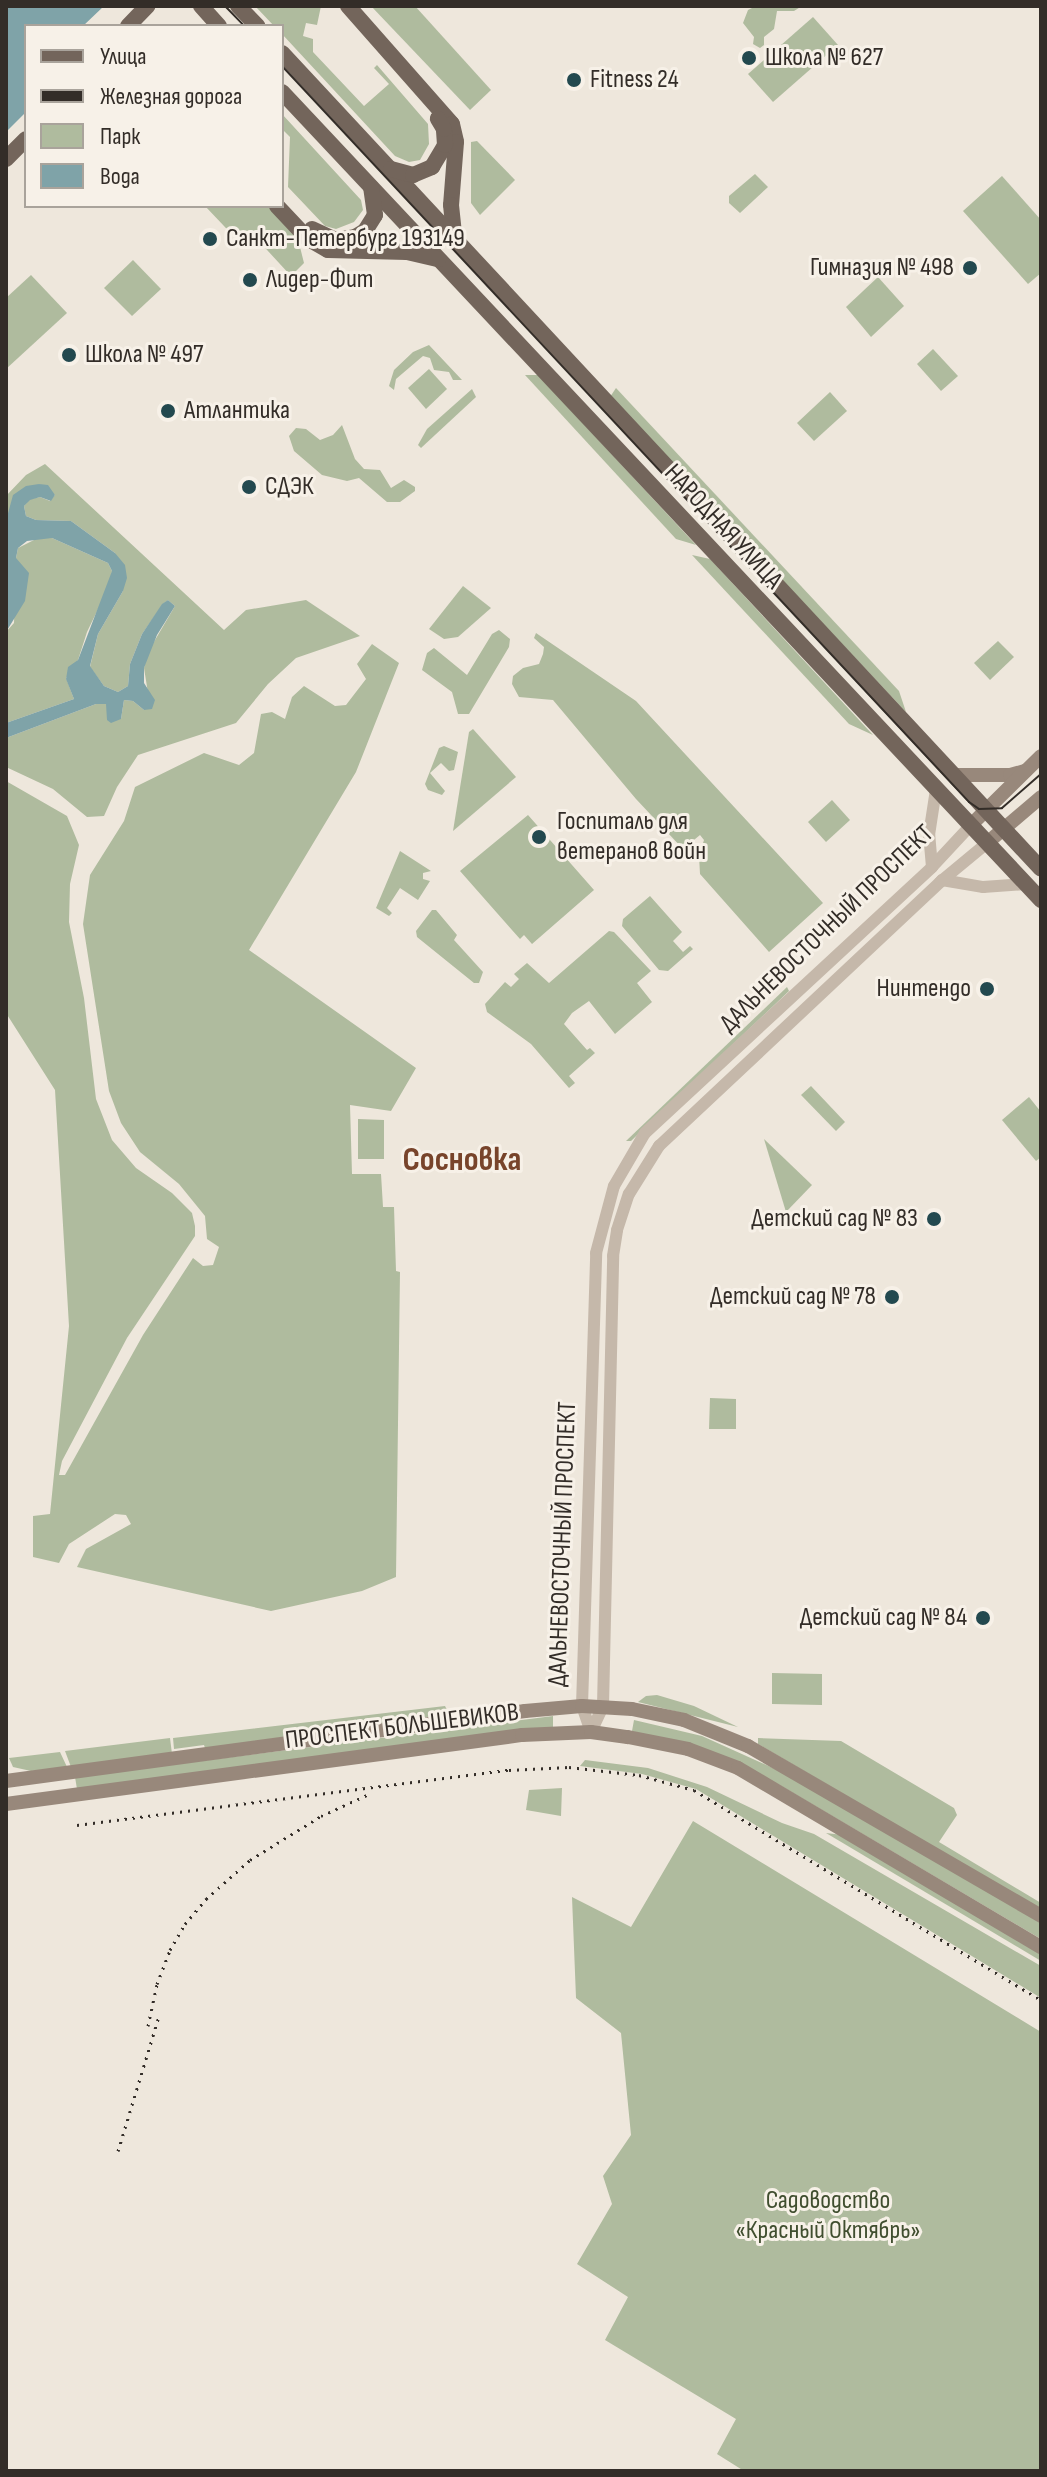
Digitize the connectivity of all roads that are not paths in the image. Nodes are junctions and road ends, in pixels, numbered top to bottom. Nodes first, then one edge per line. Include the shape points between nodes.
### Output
1 (132, 6) edge
2 (147, 6) edge
3 (238, 6) edge
4 (334, 6) edge
5 (348, 6) edge
6 (201, 7) edge
7 (118, 24) edge
8 (130, 24) edge
9 (217, 24) edge
10 (255, 24) edge
11 (284, 55) edge
12 (284, 94) edge
13 (24, 141) edge
14 (24, 154) edge
15 (6, 159) edge
16 (388, 167) junction
17 (6, 171) edge
18 (371, 186) junction
19 (284, 201) edge
20 (279, 208) edge
21 (455, 236) junction
22 (438, 259) junction
23 (1041, 756) edge
24 (1025, 771) junction
25 (954, 775) junction
26 (936, 789) junction
27 (1041, 797) edge
28 (986, 809) junction
29 (971, 825) junction
30 (1004, 829) junction
31 (987, 843) junction
32 (1041, 859) edge
33 (932, 867) junction
34 (1041, 869) edge
35 (942, 880) junction
36 (1026, 884) junction
37 (1041, 900) edge
38 (582, 1706) junction
39 (603, 1706) junction
40 (591, 1732) junction
41 (6, 1781) edge
42 (6, 1804) edge
43 (1041, 1916) edge
44 (1041, 1947) edge

1 - 7 main road
2 - 8 main road
3 - 10 main road
4 - 16 main road via 444,129 442,151 425,172 413,175
5 - 21 main road via 452,124
6 - 9 main road
11 - 16 main road, НАРОДНАЯ УЛИЦА
12 - 18 main road, НАРОДНАЯ УЛИЦА
13 - 15 main road
14 - 17 main road
16 - 21 main road, НАРОДНАЯ УЛИЦА
18 - 19 main road via 371,225 345,240 320,235
18 - 22 main road, НАРОДНАЯ УЛИЦА
20 - 22 main road via 307,238 328,250 407,252
21 - 25 main road, НАРОДНАЯ УЛИЦА
22 - 26 main road, НАРОДНАЯ УЛИЦА
23 - 24 main road, ДАЛЬНЕВОСТОЧНЫЙ ПРОСПЕКТ
24 - 25 main road
24 - 28 main road, ДАЛЬНЕВОСТОЧНЫЙ ПРОСПЕКТ
25 - 28 main road, НАРОДНАЯ УЛИЦА
26 - 29 main road, НАРОДНАЯ УЛИЦА
26 - 33 street via 929,835
27 - 30 main road, ДАЛЬНЕВОСТОЧНЫЙ ПРОСПЕКТ
28 - 29 main road, ДАЛЬНЕВОСТОЧНЫЙ ПРОСПЕКТ
28 - 30 main road, НАРОДНАЯ УЛИЦА
29 - 31 main road, НАРОДНАЯ УЛИЦА
29 - 33 street, ДАЛЬНЕВОСТОЧНЫЙ ПРОСПЕКТ
30 - 31 main road, ДАЛЬНЕВОСТОЧНЫЙ ПРОСПЕКТ
30 - 34 main road, НАРОДНАЯ УЛИЦА
31 - 35 street, ДАЛЬНЕВОСТОЧНЫЙ ПРОСПЕКТ
31 - 36 main road, НАРОДНАЯ УЛИЦА
32 - 34 main road
33 - 38 street, ДАЛЬНЕВОСТОЧНЫЙ ПРОСПЕКТ via 645,1133 614,1186 596,1253
35 - 36 street via 983,887
35 - 39 street, ДАЛЬНЕВОСТОЧНЫЙ ПРОСПЕКТ via 659,1146 629,1194 613,1256
36 - 37 main road, НАРОДНАЯ УЛИЦА
38 - 39 main road, ПРОСПЕКТ БОЛЬШЕВИКОВ
38 - 40 street, ДАЛЬНЕВОСТОЧНЫЙ ПРОСПЕКТ
38 - 41 main road, ПРОСПЕКТ БОЛЬШЕВИКОВ
39 - 40 street, ДАЛЬНЕВОСТОЧНЫЙ ПРОСПЕКТ
39 - 43 main road, ПРОСПЕКТ БОЛЬШЕВИКОВ via 684,1720 724,1735
40 - 42 main road, ПРОСПЕКТ БОЛЬШЕВИКОВ via 522,1735
40 - 44 main road, ПРОСПЕКТ БОЛЬШЕВИКОВ via 675,1745 738,1768

